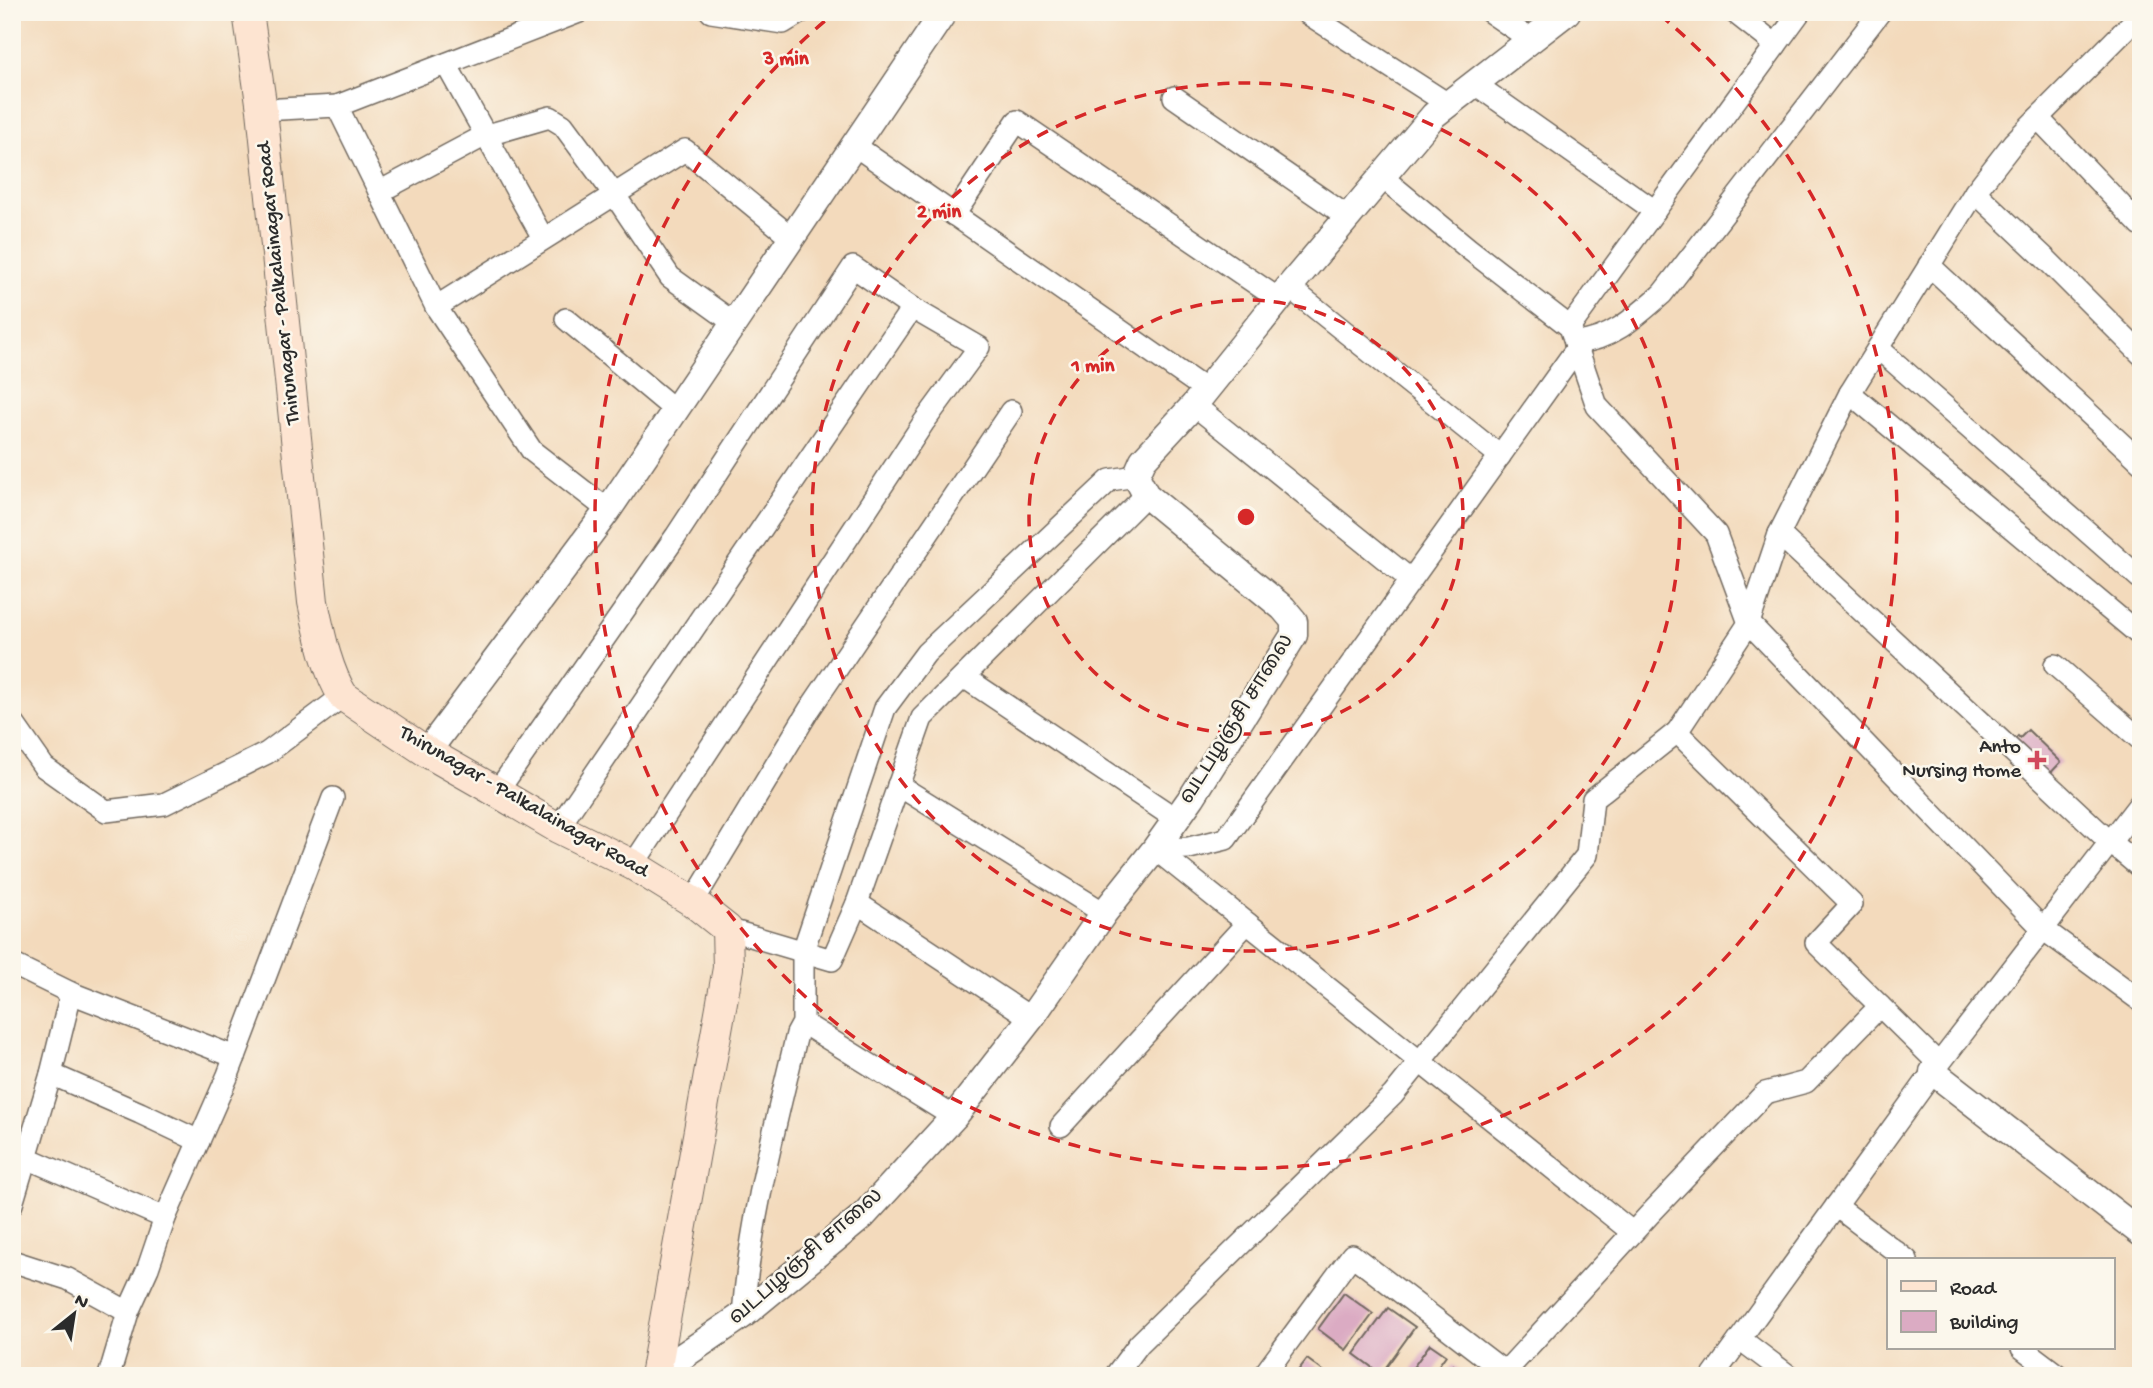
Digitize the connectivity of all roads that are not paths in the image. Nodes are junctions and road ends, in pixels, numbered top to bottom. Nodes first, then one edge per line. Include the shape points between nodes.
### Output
1 (248, 12) edge
2 (579, 12) edge
3 (711, 12) edge
4 (802, 12) edge
5 (944, 12) edge
6 (1305, 12) edge
7 (1490, 12) edge
8 (1567, 12) edge
9 (1734, 12) edge
10 (1800, 12) edge
11 (1880, 12) edge
12 (2141, 14) edge
13 (1531, 40) junction
14 (1776, 45) junction
15 (446, 64) junction
16 (1475, 84) junction
17 (1174, 97) dead end
18 (1448, 104) junction
19 (337, 106) junction
20 (262, 110) junction
21 (2038, 118) junction
22 (484, 136) junction
23 (854, 145) junction
24 (1382, 177) junction
25 (379, 192) junction
26 (1975, 192) junction
27 (614, 194) junction
28 (1654, 211) junction
29 (954, 215) junction
30 (1348, 217) junction
31 (2141, 226) edge
32 (791, 237) junction
33 (543, 238) junction
34 (1929, 265) junction
35 (1284, 294) junction
36 (436, 307) junction
37 (912, 308) junction
38 (566, 319) dead end
39 (734, 323) junction
40 (1574, 339) junction
41 (1878, 348) junction
42 (2141, 354) edge
43 (1850, 393) junction
44 (1200, 397) junction
45 (675, 410) junction
46 (1011, 411) dead end
47 (1500, 456) junction
48 (2141, 462) edge
49 (1141, 485) junction
50 (608, 510) junction
51 (1779, 534) junction
52 (2141, 579) edge
53 (1411, 580) junction
54 (1749, 623) junction
55 (2141, 636) edge
56 (2055, 665) dead end
57 (964, 677) junction
58 (343, 696) junction
59 (12, 721) edge
60 (1677, 732) junction
61 (2141, 740) edge
62 (426, 752) junction
63 (898, 785) junction
64 (497, 792) junction
65 (333, 798) dead end
66 (2141, 802) edge
67 (1176, 819) junction
68 (558, 828) junction
69 (2110, 842) junction
70 (1155, 849) junction
71 (633, 865) junction
72 (2141, 867) edge
73 (693, 902) junction
74 (857, 902) junction
75 (1104, 913) junction
76 (1247, 923) junction
77 (727, 929) junction
78 (2043, 929) junction
79 (803, 951) junction
80 (12, 964) edge
81 (71, 993) junction
82 (2141, 1001) edge
83 (1880, 1006) junction
84 (1031, 1018) junction
85 (803, 1023) junction
86 (235, 1057) junction
87 (1419, 1063) junction
88 (1936, 1068) junction
89 (51, 1074) junction
90 (954, 1117) junction
91 (1061, 1126) dead end
92 (199, 1141) junction
93 (27, 1158) junction
94 (12, 1204) edge
95 (1836, 1206) junction
96 (165, 1218) junction
97 (1633, 1232) junction
98 (2141, 1233) edge
99 (1904, 1258) edge
100 (12, 1261) edge
101 (128, 1312) junction
102 (743, 1315) junction
103 (1740, 1339) junction
104 (2025, 1350) edge
105 (1507, 1374) edge
106 (655, 1375) edge
107 (109, 1376) edge
108 (1115, 1376) edge
109 (1263, 1376) edge
110 (1713, 1376) edge
111 (1789, 1376) edge
112 (2059, 1376) edge

1 - 20 main road, Thirunagar - Palkalainagar Road
2 - 15 street
3 - 4 street via 783,23
5 - 23 street
6 - 18 street
7 - 13 street
8 - 13 street
9 - 14 street
10 - 14 street
11 - 40 street via 1662,294 1626,325 1587,342
12 - 21 street
13 - 16 street
14 - 28 street
15 - 19 street
15 - 22 street
16 - 18 street
16 - 28 street
17 - 30 street
18 - 24 street
19 - 20 street
19 - 25 street
20 - 58 main road, Thirunagar - Palkalainagar Road via 313,602 327,660
21 - 26 street
21 - 31 street
22 - 25 street
22 - 27 street via 550,117 563,125
22 - 33 street
23 - 29 street
23 - 32 street
24 - 30 street
24 - 40 street
25 - 36 street
26 - 34 street
26 - 42 street
27 - 32 street via 685,150
27 - 33 street
27 - 39 street via 670,277
28 - 40 street
29 - 35 street via 1017,121
29 - 44 street
30 - 35 street
32 - 39 street
33 - 36 street
34 - 41 street
34 - 48 street
35 - 44 street
35 - 47 street
36 - 50 street via 532,451
37 - 64 street via 853,267 676,536
37 - 68 street
37 - 71 street via 979,347 924,422
38 - 45 street
39 - 45 street
40 - 47 street
40 - 54 street via 1597,406 1716,534
41 - 43 street
41 - 52 street
43 - 51 street
43 - 55 street
44 - 49 street via 1143,460
44 - 53 street
45 - 50 street
46 - 73 street via 809,710
47 - 53 street
49 - 57 street
49 - 67 street, வடபழஞ்சி சாலை via 1294,621 1294,635
49 - 79 street via 1110,480 926,653 885,708
50 - 62 street
51 - 54 street
51 - 69 street
53 - 70 street via 1226,839 1189,848
54 - 60 street
54 - 78 street
56 - 61 street
57 - 63 street via 922,718
57 - 67 street
58 - 59 street via 267,752 164,804 106,811 44,767
58 - 62 main road, Thirunagar - Palkalainagar Road
60 - 83 street via 1852,904 1816,943
60 - 87 street via 1593,799 1587,855
62 - 64 main road, Thirunagar - Palkalainagar Road
63 - 74 street
63 - 75 street
64 - 68 main road, Thirunagar - Palkalainagar Road
65 - 86 street
66 - 69 street
67 - 70 street, வடபழஞ்சி சாலை
68 - 71 main road, Thirunagar - Palkalainagar Road
69 - 72 street
69 - 78 street
70 - 75 street, வடபழஞ்சி சாலை
70 - 76 street
71 - 73 main road, Thirunagar - Palkalainagar Road
73 - 77 main road, Thirunagar - Palkalainagar Road
74 - 79 street via 832,960
74 - 84 street
75 - 84 street, வடபழஞ்சி சாலை
76 - 87 street
76 - 91 street
77 - 79 street
77 - 106 main road via 728,968
78 - 82 street
78 - 88 street
79 - 85 street
80 - 81 street
81 - 86 street
81 - 89 street
83 - 88 street
83 - 97 street via 1806,1082 1765,1093
84 - 90 street, வடபழஞ்சி சாலை
85 - 90 street
85 - 102 street via 758,1203
86 - 92 street
87 - 97 street
87 - 108 street via 1393,1095 1139,1344
88 - 95 street
88 - 98 street
89 - 92 street
89 - 93 street
90 - 102 street, வடபழஞ்சி சாலை via 863,1216
92 - 96 street
93 - 94 street
93 - 96 street
95 - 99 street
95 - 103 street
96 - 101 street
97 - 105 street
100 - 101 street via 68,1279
101 - 107 street
102 - 106 street, வடபழஞ்சி சாலை
103 - 110 street
103 - 111 street
104 - 112 street
105 - 109 street via 1352,1255

